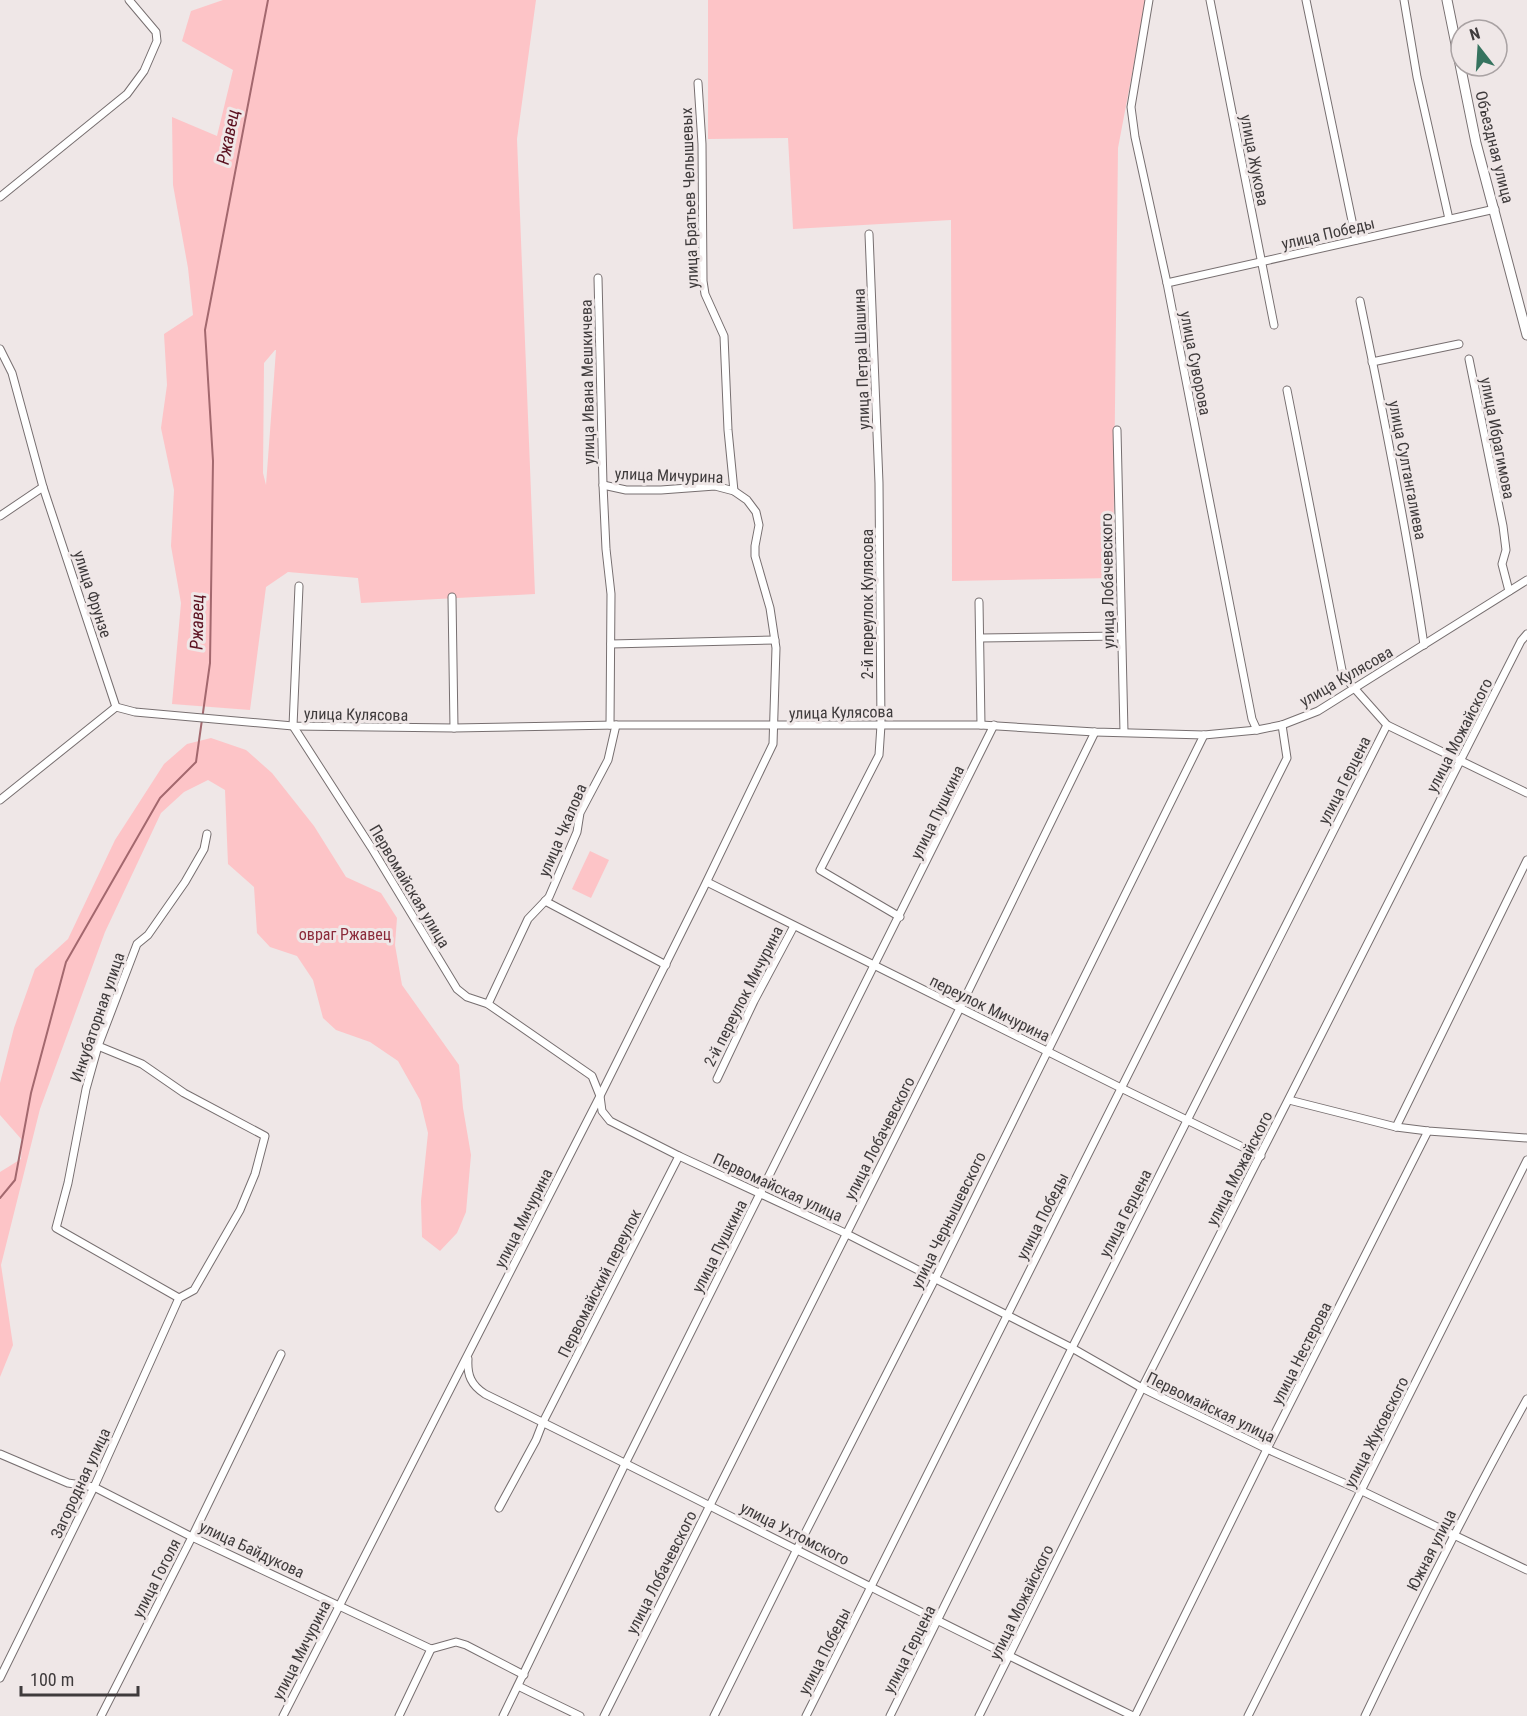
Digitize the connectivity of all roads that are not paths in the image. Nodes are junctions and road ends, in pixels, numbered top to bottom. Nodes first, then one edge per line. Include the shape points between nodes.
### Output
1 (129, 0) edge
2 (1149, 0) edge
3 (1210, 0) edge
4 (1306, 0) edge
5 (1404, 0) edge
6 (1447, 0) edge
7 (698, 83) dead end
8 (0, 197) edge
9 (1495, 209) junction
10 (1449, 219) junction
11 (869, 234) dead end
12 (1356, 240) junction
13 (1261, 262) junction
14 (598, 278) dead end
15 (1167, 283) junction
16 (1360, 301) dead end
17 (1274, 325) dead end
18 (1527, 335) edge
19 (1459, 344) dead end
20 (0, 349) edge
21 (1469, 359) dead end
22 (1372, 362) junction
23 (1287, 390) dead end
24 (1117, 430) dead end
25 (879, 483) joint
26 (603, 485) junction
27 (43, 487) junction
28 (734, 491) junction
29 (0, 516) edge
30 (1527, 579) edge
31 (299, 586) dead end
32 (1509, 591) junction
33 (452, 597) dead end
34 (979, 602) dead end
35 (1527, 634) edge
36 (1121, 636) junction
37 (980, 638) junction
38 (775, 640) junction
39 (611, 644) junction
40 (1424, 645) junction
41 (1356, 688) junction
42 (116, 707) junction
43 (1387, 724) junction
44 (613, 725) junction
45 (881, 725) junction
46 (981, 725) junction
47 (994, 725) junction
48 (1282, 725) junction
49 (293, 726) junction
50 (775, 726) junction
51 (454, 728) junction
52 (1257, 730) junction
53 (1095, 732) junction
54 (1124, 732) junction
55 (1204, 735) junction
56 (1461, 761) junction
57 (1527, 793) edge
58 (0, 800) edge
59 (207, 834) dead end
60 (1527, 860) edge
61 (707, 882) junction
62 (545, 901) junction
63 (900, 917) junction
64 (794, 926) junction
65 (666, 965) junction
66 (876, 966) junction
67 (488, 1004) junction
68 (960, 1008) junction
69 (98, 1046) junction
70 (1047, 1052) junction
71 (717, 1079) dead end
72 (1121, 1088) junction
73 (600, 1096) junction
74 (1289, 1100) junction
75 (1187, 1119) junction
76 (1396, 1127) junction
77 (1428, 1131) junction
78 (1527, 1138) edge
79 (1261, 1155) junction
80 (680, 1156) junction
81 (1527, 1160) edge
82 (761, 1193) junction
83 (845, 1233) junction
84 (935, 1279) junction
85 (179, 1298) junction
86 (1006, 1316) junction
87 (1072, 1348) junction
88 (280, 1353) dead end
89 (468, 1357) junction
90 (1142, 1388) junction
91 (1527, 1399) edge
92 (543, 1422) junction
93 (1267, 1449) junction
94 (0, 1454) edge
95 (626, 1462) junction
96 (94, 1487) junction
97 (1362, 1491) junction
98 (710, 1505) junction
99 (499, 1508) dead end
100 (1454, 1536) junction
101 (192, 1537) junction
102 (797, 1549) junction
103 (1527, 1570) edge
104 (872, 1586) junction
105 (339, 1605) junction
106 (939, 1620) junction
107 (431, 1649) junction
108 (1009, 1657) junction
109 (524, 1675) junction
110 (0, 1678) edge
111 (518, 1686) junction
112 (101, 1716) edge
113 (283, 1716) edge
114 (399, 1716) edge
115 (503, 1716) edge
116 (580, 1716) edge
117 (604, 1716) edge
118 (714, 1716) edge
119 (806, 1716) edge
120 (890, 1716) edge
121 (979, 1716) edge
122 (1134, 1716) edge
123 (1248, 1716) edge
124 (1365, 1716) edge

1 - 8 street via 156,32 157,41 144,71 128,94
2 - 15 street, улица Суворова via 1131,107
3 - 13 street, улица Жукова
4 - 12 street
5 - 10 street
6 - 9 street, Объездная улица via 1476,143
7 - 28 street, улица Братьев Челышевых via 703,281 724,336
9 - 10 street, улица Победы
9 - 18 street, Объездная улица
10 - 12 street, улица Победы
11 - 25 street, улица Петра Шашина
12 - 13 street, улица Победы
13 - 15 street, улица Победы
13 - 17 street, улица Жукова
14 - 26 street, улица Ивана Мешкичева
15 - 52 street, улица Суворова
16 - 22 street, улица Султангалиева
19 - 22 street
20 - 27 street, улица Фрунзе via 12,373
21 - 32 street, улица Ибрагимова via 1503,526 1506,550 1502,564
22 - 40 street, улица Султангалиева via 1412,560
23 - 41 street via 1342,670
24 - 36 street, улица Лобачевского
25 - 45 street, 2-й переулок Кулясова
26 - 28 street, улица Мичурина via 626,490 715,486
26 - 39 street, улица Чкалова
27 - 29 street
27 - 42 street, улица Фрунзе
28 - 38 street via 756,512 759,525 755,556
30 - 32 street, улица Кулясова
31 - 49 street
32 - 40 street, улица Кулясова
33 - 51 street
34 - 37 street
35 - 56 street, улица Можайского
36 - 37 street
36 - 54 street, улица Лобачевского
37 - 46 street
38 - 39 street
38 - 50 street
39 - 44 street, улица Чкалова
40 - 41 street, улица Кулясова
41 - 43 street
41 - 48 street, улица Кулясова via 1318,711
42 - 49 street, улица Кулясова
42 - 58 street
43 - 56 street
43 - 75 street, улица Герцена
44 - 50 street, улица Кулясова
44 - 51 street, улица Кулясова
44 - 62 street, улица Чкалова via 608,760 580,813 577,832
45 - 46 street, улица Кулясова
45 - 50 street, улица Кулясова
45 - 63 street, 2-й переулок Кулясова via 879,755 820,870
46 - 47 street, улица Кулясова
47 - 53 street, улица Кулясова
47 - 63 street, улица Пушкина
48 - 52 street, улица Кулясова
48 - 72 street, улица Победы via 1287,758
49 - 51 street, улица Кулясова
49 - 67 street, Первомайская улица via 457,989
50 - 61 street, улица Мичурина via 773,744
52 - 55 street, улица Кулясова
53 - 54 street, улица Кулясова
53 - 68 street, улица Лобачевского
54 - 55 street, улица Кулясова
55 - 70 street, улица Чернышевского
56 - 57 street
56 - 74 street, улица Можайского
59 - 69 street, Инкубаторная улица via 204,849 185,882 148,936 136,944
60 - 76 street
61 - 64 street, переулок Мичурина
61 - 65 street, улица Мичурина
62 - 65 street
62 - 67 street, улица Чкалова via 528,919
63 - 66 street, улица Пушкина
64 - 66 street, переулок Мичурина
64 - 71 street, 2-й переулок Мичурина
65 - 73 street, улица Мичурина
66 - 68 street, переулок Мичурина
66 - 82 street, улица Пушкина
67 - 73 street, Первомайская улица via 592,1076
68 - 70 street, переулок Мичурина
68 - 83 street, улица Лобачевского
69 - 85 street, Инкубаторная улица via 56,1228
69 - 85 street, Загородная улица via 142,1064 184,1093 265,1136 240,1210 194,1290
70 - 72 street, переулок Мичурина
70 - 84 street, улица Чернышевского
72 - 75 street, переулок Мичурина
72 - 86 street, улица Победы
73 - 80 street, Первомайская улица via 602,1111 610,1121
73 - 89 street, улица Мичурина
74 - 76 street
74 - 79 street, улица Можайского
75 - 79 street, переулок Мичурина
75 - 87 street, улица Герцена
76 - 77 street
77 - 78 street
77 - 93 street, улица Нестерова
79 - 90 street, улица Можайского
80 - 82 street, Первомайская улица
80 - 92 street, Первомайский переулок
81 - 97 street, улица Жуковского
82 - 83 street, Первомайская улица
82 - 95 street, улица Пушкина
83 - 84 street, Первомайская улица
83 - 98 street, улица Лобачевского
84 - 86 street, Первомайская улица
84 - 102 street, улица Чернышевского
85 - 96 street, Загородная улица
86 - 87 street, Первомайская улица
86 - 104 street, улица Победы
87 - 90 street, Первомайская улица
87 - 106 street, улица Герцена
88 - 101 street, улица Гоголя
89 - 92 street, улица Ухтомского via 468,1376 478,1390
89 - 105 street, улица Мичурина
90 - 93 street, Первомайская улица
90 - 108 street, улица Можайского
91 - 100 street, Южная улица
92 - 95 street, улица Ухтомского
92 - 99 street, Первомайский переулок
93 - 97 street, Первомайская улица
93 - 122 street, улица Нестерова
94 - 96 street, улица Байдукова via 68,1483
95 - 98 street, улица Ухтомского
95 - 109 street, улица Пушкина
96 - 101 street, улица Байдукова
96 - 110 street, Загородная улица
97 - 100 street, Первомайская улица
97 - 123 street, улица Жуковского
98 - 102 street, улица Ухтомского
98 - 117 street, улица Лобачевского
100 - 103 street, Первомайская улица
100 - 124 street, Южная улица
101 - 105 street, улица Байдукова
101 - 112 street, улица Гоголя
102 - 104 street, улица Ухтомского
102 - 118 street, улица Чернышевского
104 - 106 street, улица Ухтомского
104 - 119 street, улица Победы
105 - 107 street, улица Байдукова
105 - 113 street, улица Мичурина
106 - 108 street, улица Ухтомского
106 - 120 street, улица Герцена
107 - 109 street via 456,1642
107 - 114 street
108 - 121 street, улица Можайского
108 - 122 street, улица Ухтомского
109 - 111 street, улица Пушкина
111 - 115 street, улица Пушкина
111 - 116 street

